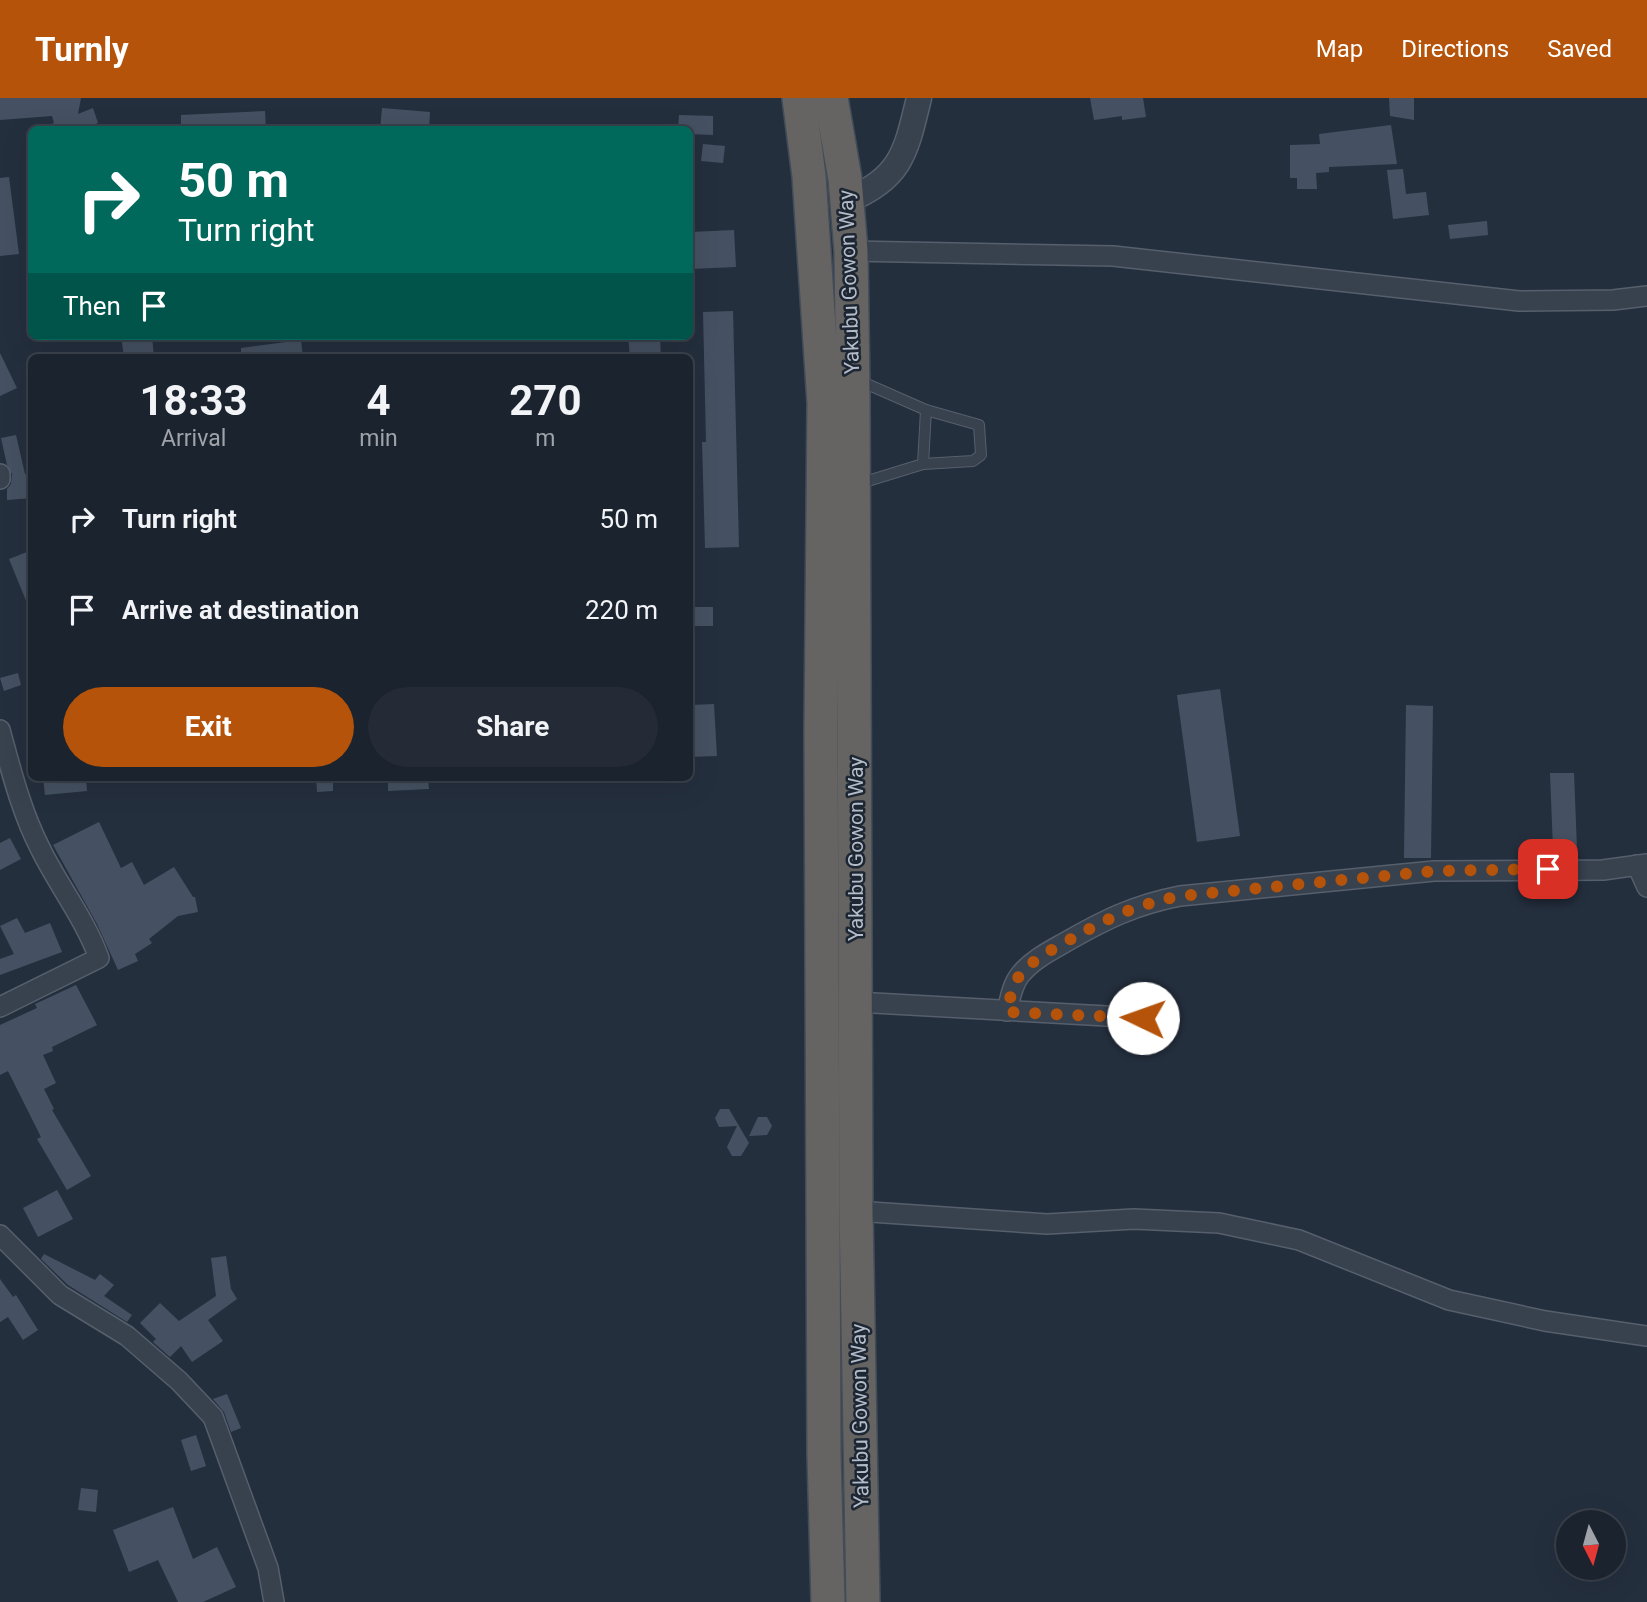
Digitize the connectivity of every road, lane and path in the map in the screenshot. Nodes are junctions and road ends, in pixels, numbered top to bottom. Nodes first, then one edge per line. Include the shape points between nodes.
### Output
1 (799, 98) edge
2 (831, 98) edge
3 (919, 98) edge
4 (848, 200) junction
5 (851, 251) junction
6 (1647, 296) edge
7 (853, 378) junction
8 (926, 410) junction
9 (923, 464) junction
10 (854, 485) junction
11 (0, 730) edge
12 (1642, 865) edge
13 (1647, 887) edge
14 (856, 898) junction
15 (822, 900) junction
16 (856, 1002) junction
17 (0, 1007) edge
18 (1007, 1012) junction
19 (1143, 1018) dead end
20 (856, 1211) junction
21 (0, 1235) edge
22 (1647, 1336) edge
23 (274, 1602) edge
24 (828, 1602) edge
25 (863, 1602) edge

1 - 15 highway, Yakubu Gowon Way via 809,176 824,403
2 - 4 highway, Yakubu Gowon Way
3 - 4 street via 895,168 878,185
4 - 5 highway, Yakubu Gowon Way
5 - 6 street via 1113,256 1519,301
5 - 7 highway, Yakubu Gowon Way
7 - 8 lane
7 - 10 highway, Yakubu Gowon Way
8 - 9 lane
8 - 9 lane via 979,425 981,455 973,461
9 - 10 lane
10 - 14 highway, Yakubu Gowon Way
11 - 17 street via 22,807 40,849 99,958
12 - 13 street
12 - 18 street via 1603,870 1434,871 1147,902 1108,918 1040,957 1019,976
14 - 15 highway
14 - 16 highway, Yakubu Gowon Way
15 - 24 highway, Yakubu Gowon Way
16 - 18 street
16 - 20 highway, Yakubu Gowon Way
18 - 19 street
20 - 22 street via 1047,1224 1134,1219 1219,1223 1299,1240 1449,1300
20 - 25 highway, Yakubu Gowon Way
21 - 23 street via 60,1295 127,1336 213,1417 268,1568

